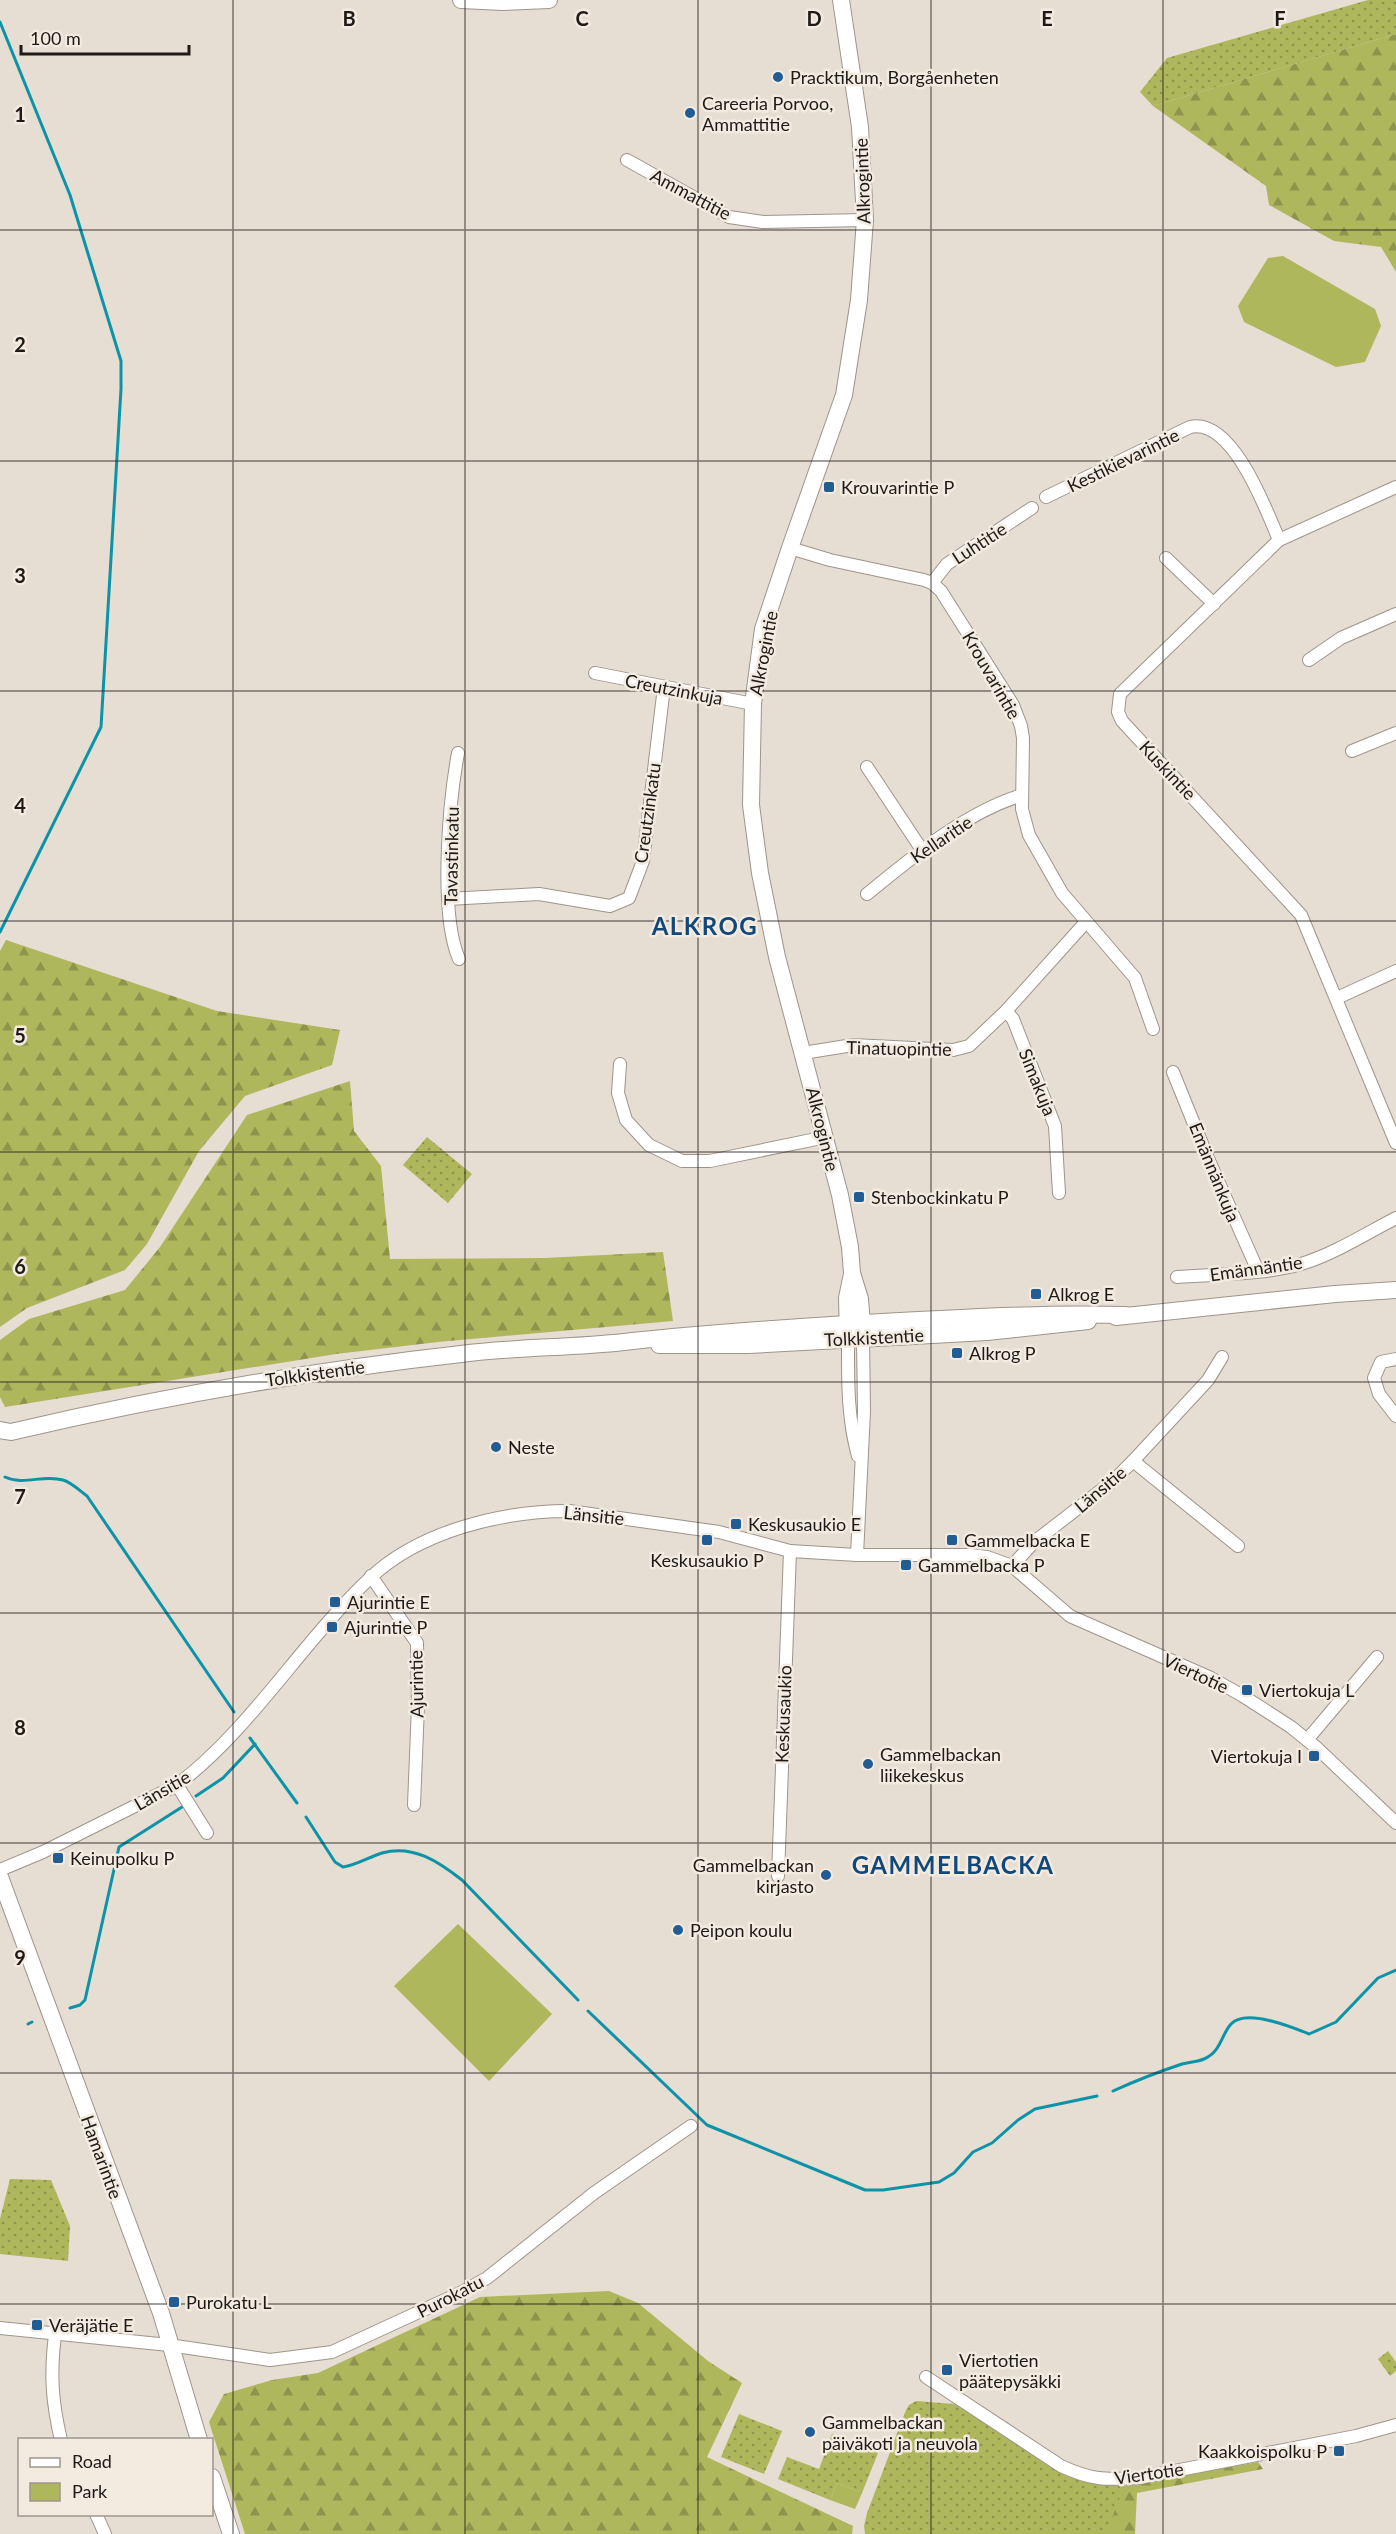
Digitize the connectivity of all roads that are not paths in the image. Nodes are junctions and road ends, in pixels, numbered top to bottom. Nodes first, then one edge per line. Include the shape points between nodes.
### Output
1 (461, 0) edge
2 (549, 0) edge
3 (842, 0) edge
4 (627, 160) dead end
5 (865, 220) junction
6 (1396, 487) edge
7 (1046, 497) dead end
8 (1032, 508) dead end
9 (1279, 540) junction
10 (790, 548) junction
11 (1166, 558) dead end
12 (933, 583) junction
13 (1214, 604) junction
14 (1396, 614) edge
15 (1309, 660) dead end
16 (595, 674) dead end
17 (664, 687) junction
18 (753, 704) junction
19 (1396, 734) edge
20 (1352, 751) dead end
21 (458, 753) dead end
22 (867, 767) dead end
23 (1022, 795) junction
24 (922, 850) junction
25 (867, 894) dead end
26 (448, 899) junction
27 (1085, 923) junction
28 (459, 959) dead end
29 (1396, 970) edge
30 (1337, 998) junction
31 (1006, 1011) junction
32 (1154, 1029) dead end
33 (803, 1053) junction
34 (620, 1064) dead end
35 (1173, 1072) dead end
36 (826, 1137) junction
37 (1396, 1143) edge
38 (1059, 1194) dead end
39 (1396, 1218) edge
40 (1258, 1271) junction
41 (1177, 1277) dead end
42 (1396, 1290) edge
43 (855, 1331) junction
44 (1222, 1357) dead end
45 (1396, 1359) edge
46 (1396, 1416) edge
47 (4, 1434) edge
48 (1133, 1461) junction
49 (1238, 1545) dead end
50 (790, 1551) junction
51 (857, 1555) junction
52 (1012, 1566) junction
53 (371, 1576) junction
54 (1377, 1657) dead end
55 (1307, 1740) junction
56 (177, 1785) junction
57 (414, 1805) dead end
58 (1396, 1823) edge
59 (207, 1833) dead end
60 (0, 1870) edge
61 (778, 1876) dead end
62 (0, 1877) edge
63 (691, 2126) dead end
64 (0, 2328) edge
65 (56, 2335) junction
66 (169, 2345) junction
67 (926, 2377) dead end
68 (1396, 2425) edge
69 (61, 2438) edge
70 (199, 2438) edge
71 (213, 2480) edge
72 (97, 2516) edge
73 (105, 2534) edge
74 (231, 2534) edge

1 - 2 street
3 - 5 street, Alkrogintie via 860,127
4 - 5 street, Ammattitie via 729,217 763,222
5 - 10 street, Alkrogintie via 859,300 844,395
6 - 9 street, Kuskintie
7 - 9 street, Kestikievarintie via 1190,427 1205,426 1220,435 1253,481
8 - 12 street, Luhtitie via 947,564
9 - 13 street, Kuskintie
10 - 12 street
10 - 18 street, Alkrogintie via 763,629
11 - 13 street
12 - 23 street, Krouvarintie via 1013,705 1023,738
13 - 30 street, Kuskintie via 1120,694 1118,712 1122,721 1301,915
14 - 15 street via 1341,638
16 - 17 street, Creutzinkuja
17 - 18 street, Creutzinkuja
17 - 26 street, Creutzinkatu via 643,861 629,898 610,906 539,894
18 - 33 street, Alkrogintie via 751,805 760,873
19 - 20 street
21 - 26 street, Tavastinkatu
22 - 24 street
23 - 24 street, Kellaritie via 996,803
23 - 27 street, Krouvarintie via 1024,822 1033,842 1052,878
24 - 25 street, Kellaritie
26 - 28 street, Tavastinkatu via 453,944
27 - 31 street, Tinatuopintie
27 - 32 street, Krouvarintie via 1135,978
29 - 30 street
30 - 37 street, Kuskintie
31 - 33 street, Tinatuopintie via 962,1049 853,1045
31 - 38 street, Simakuja via 1013,1019 1055,1126
33 - 36 street, Alkrogintie
34 - 36 street via 618,1093 626,1120 649,1145 682,1161 710,1161
35 - 40 street, Emännänkuja
36 - 43 street, Alkrogintie via 850,1247 852,1273 847,1298
39 - 40 street, Emännäntie via 1317,1258
40 - 41 street, Emännäntie
42 - 43 street, Tolkkistentie via 987,1332
43 - 47 street, Tolkkistentie via 736,1330 463,1353 204,1390
43 - 51 street via 849,1412 860,1462
44 - 48 street, Länsitie via 1208,1380
45 - 46 street via 1381,1362 1374,1378 1379,1394
48 - 49 street
48 - 52 street, Länsitie via 1034,1542
50 - 51 street, Länsitie
50 - 53 street, Länsitie via 719,1532 549,1511 465,1525 410,1550
50 - 61 street, Keskusaukio
51 - 52 street, Länsitie via 960,1554 987,1557
52 - 55 street, Viertotie via 1070,1616 1211,1678
53 - 56 street, Länsitie via 227,1740
53 - 57 street, Ajurintie via 417,1642
54 - 55 street
55 - 58 street, Viertotie
56 - 59 street
56 - 60 street, Länsitie
62 - 66 street, Hamarintie via 161,2313
63 - 66 street, Purokatu via 594,2193 487,2278 346,2347 270,2360
64 - 65 street, Purokatu
65 - 66 street, Purokatu
65 - 69 street via 51,2371
66 - 70 street, Hamarintie
67 - 68 street, Viertotie via 1061,2466 1103,2480 1138,2478
71 - 74 street
72 - 73 street

